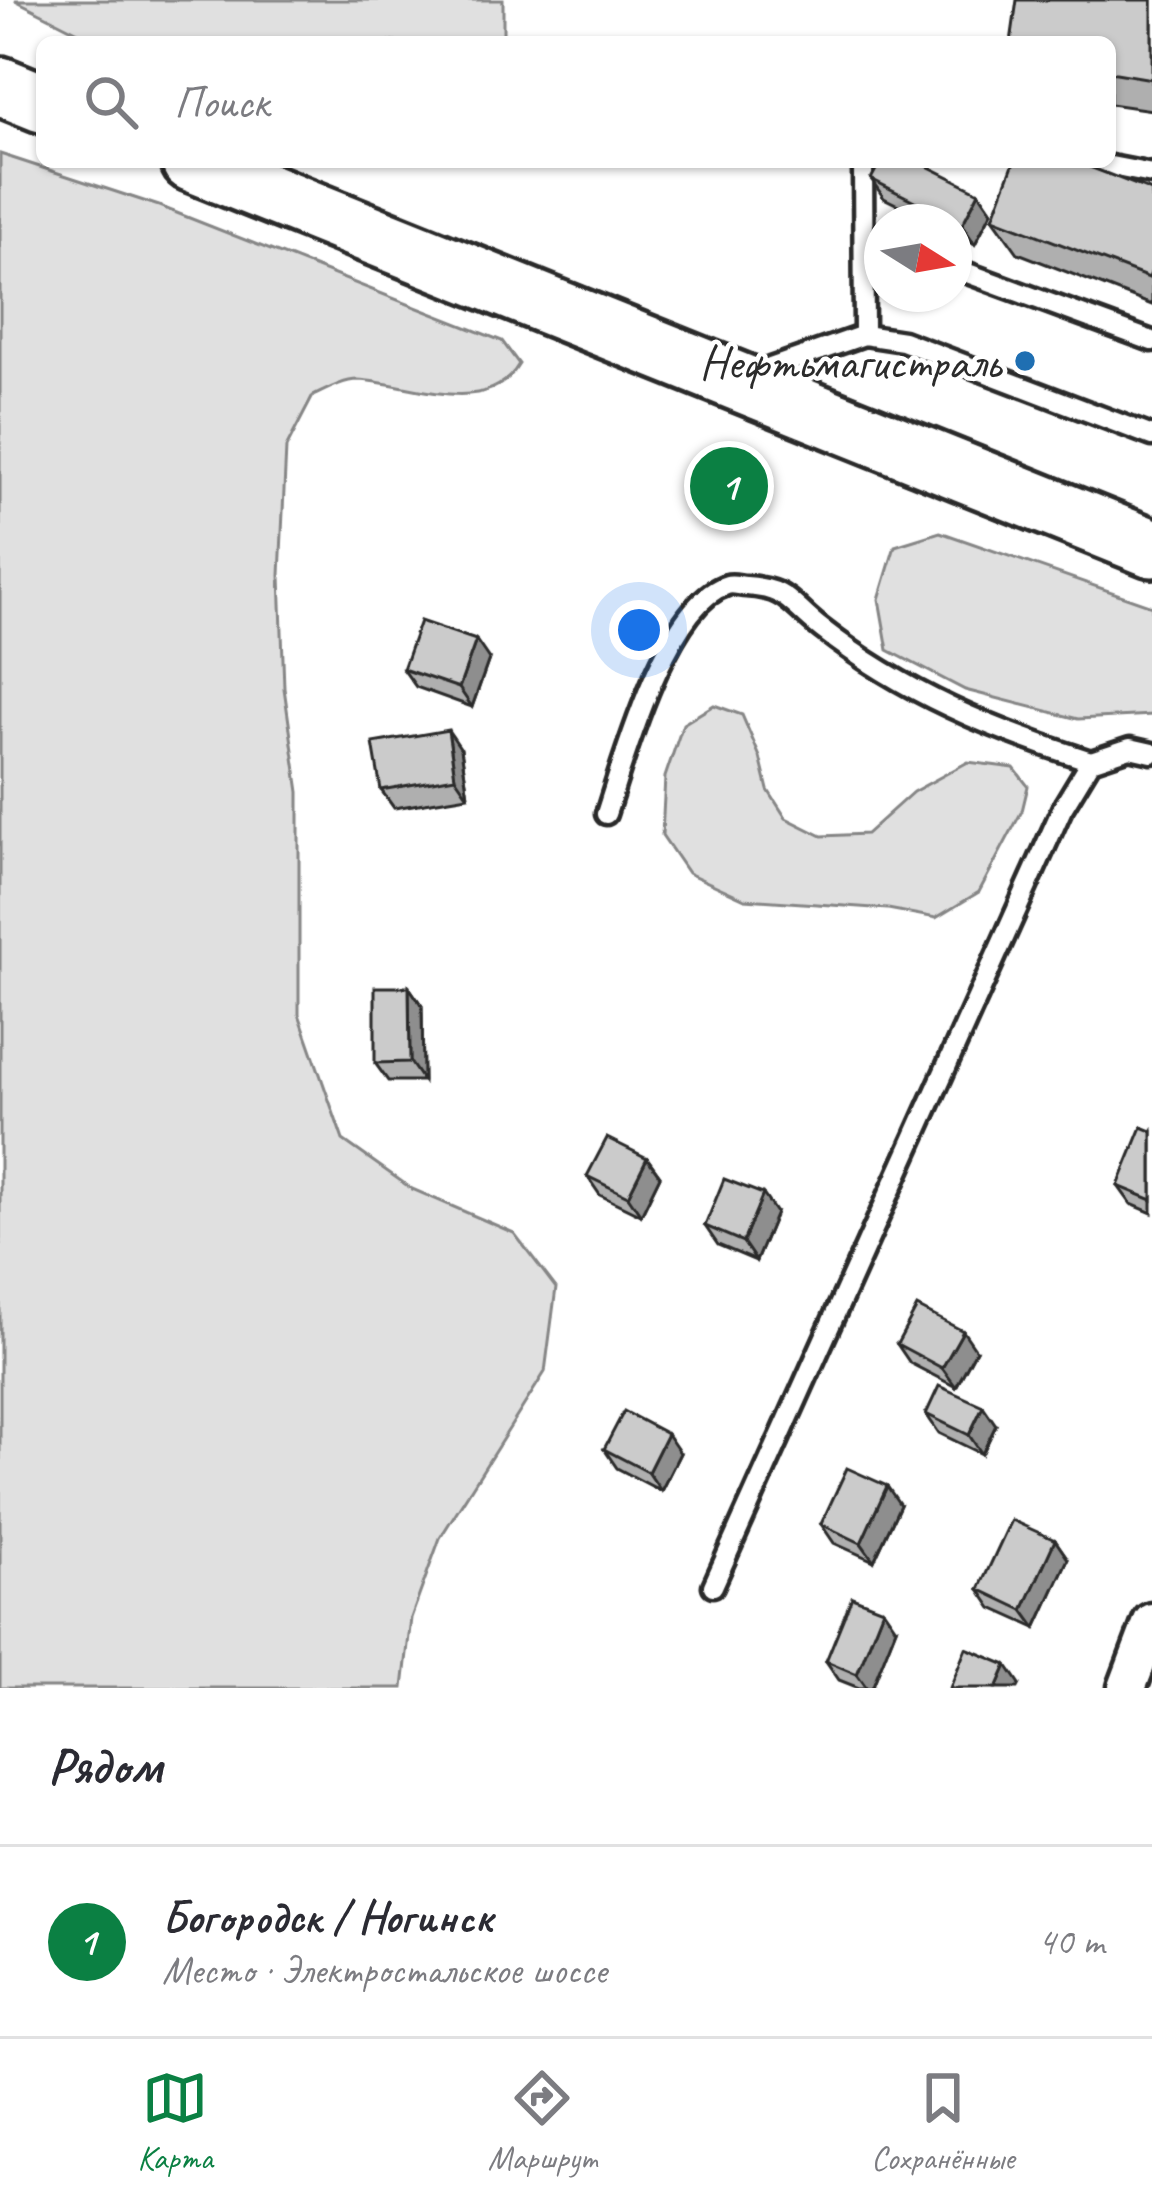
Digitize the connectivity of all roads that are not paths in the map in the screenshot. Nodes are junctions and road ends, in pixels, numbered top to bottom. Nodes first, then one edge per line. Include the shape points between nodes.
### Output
1 (0, 86) edge
2 (36, 101) edge
3 (1116, 167) edge
4 (206, 168) edge
5 (864, 168) edge
6 (1152, 174) edge
7 (869, 204) edge
8 (972, 275) edge
9 (866, 312) edge
10 (864, 334) junction
11 (1152, 341) edge
12 (734, 381) junction
13 (1152, 436) edge
14 (1152, 548) edge
15 (1152, 753) edge
16 (1091, 760) junction
17 (606, 814) dead end
18 (713, 1586) dead end
19 (1152, 1622) edge
20 (1127, 1688) edge

1 - 2 main road
3 - 6 lane
4 - 12 main road
5 - 7 lane
8 - 11 lane
9 - 10 lane
10 - 12 lane
10 - 13 lane via 903,341
12 - 14 main road
15 - 16 lane via 1130,748
16 - 17 lane via 1016,737 898,683 775,588 728,585 691,611 649,687
16 - 18 lane
19 - 20 street

